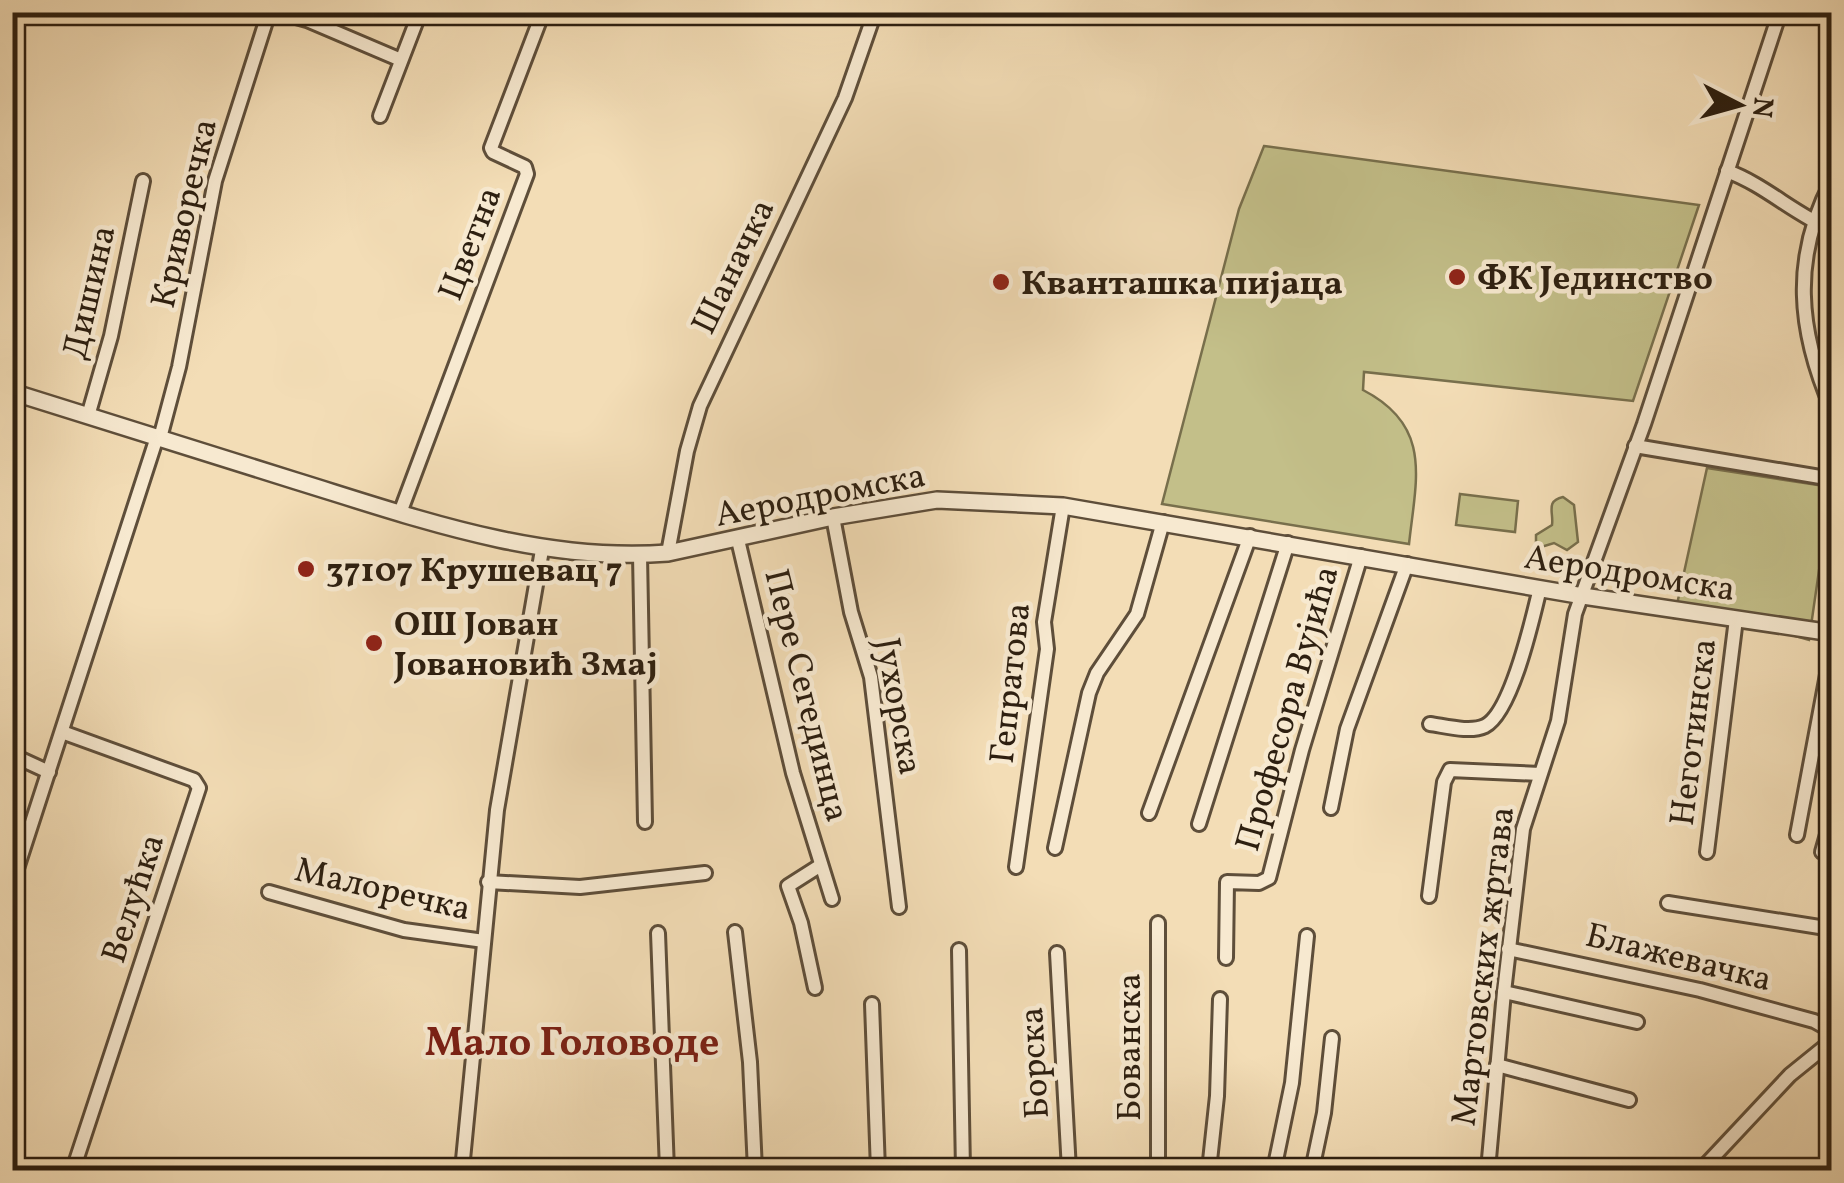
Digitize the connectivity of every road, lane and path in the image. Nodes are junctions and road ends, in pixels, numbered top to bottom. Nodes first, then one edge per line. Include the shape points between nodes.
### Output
1 (268, 12) edge
2 (278, 12) edge
3 (420, 12) edge
4 (543, 12) edge
5 (875, 12) edge
6 (1780, 12) edge
7 (309, 16) edge
8 (402, 60) junction
9 (380, 116) dead end
10 (1727, 171) junction
11 (144, 181) dead end
12 (1832, 181) edge
13 (1813, 222) junction
14 (1832, 230) edge
15 (12, 392) edge
16 (1832, 408) edge
17 (88, 416) junction
18 (160, 435) junction
19 (1635, 446) junction
20 (1832, 479) edge
21 (1063, 506) junction
22 (400, 513) junction
23 (833, 517) junction
24 (1163, 522) junction
25 (1250, 536) junction
26 (738, 540) junction
27 (1288, 543) junction
28 (542, 550) junction
29 (668, 553) junction
30 (640, 555) junction
31 (1361, 556) junction
32 (1407, 564) junction
33 (1540, 588) junction
34 (1583, 596) junction
35 (1736, 619) junction
36 (1832, 634) edge
37 (1832, 648) edge
38 (1430, 724) dead end
39 (62, 732) junction
40 (12, 755) edge
41 (49, 772) junction
42 (1540, 774) junction
43 (1330, 808) dead end
44 (1149, 813) dead end
45 (1832, 817) edge
46 (645, 822) dead end
47 (1199, 824) dead end
48 (1798, 835) dead end
49 (1055, 848) dead end
50 (1707, 852) dead end
51 (1822, 852) dead end
52 (822, 865) junction
53 (1016, 867) dead end
54 (706, 874) dead end
55 (488, 882) junction
56 (12, 884) edge
57 (270, 892) dead end
58 (1429, 896) dead end
59 (832, 900) dead end
60 (1668, 902) dead end
61 (900, 907) dead end
62 (1158, 923) dead end
63 (1832, 929) edge
64 (735, 932) dead end
65 (658, 934) dead end
66 (1307, 936) dead end
67 (484, 941) junction
68 (1508, 949) junction
69 (959, 950) dead end
70 (1057, 953) dead end
71 (1226, 958) dead end
72 (815, 988) dead end
73 (1504, 992) junction
74 (1220, 999) dead end
75 (872, 1004) dead end
76 (1637, 1022) dead end
77 (1832, 1031) edge
78 (1332, 1038) dead end
79 (1832, 1041) edge
80 (1497, 1065) junction
81 (1630, 1100) dead end
82 (73, 1170) edge
83 (462, 1170) edge
84 (668, 1170) edge
85 (754, 1170) edge
86 (878, 1170) edge
87 (963, 1170) edge
88 (1069, 1170) edge
89 (1158, 1170) edge
90 (1209, 1170) edge
91 (1274, 1170) edge
92 (1312, 1170) edge
93 (1488, 1170) edge
94 (1701, 1170) edge

1 - 18 street, Криворечка via 215,181
2 - 7 street
3 - 8 street
4 - 22 street, Цветна via 491,148 527,174
5 - 29 street, Шаначка via 845,98 700,406
6 - 10 street, Мартовских жртава
7 - 8 street
8 - 9 street
10 - 13 street
10 - 19 street, Мартовских жртава
11 - 17 street, Дишина
12 - 13 street
13 - 14 street
13 - 16 street via 1804,266 1807,339
15 - 17 street, Аеродромска
17 - 18 street, Аеродромска
18 - 22 street, Аеродромска
18 - 39 street, Криворечка
19 - 20 street
19 - 34 street, Мартовских жртава
21 - 23 street, Аеродромска via 937,500
21 - 24 street, Аеродромска
21 - 53 street, Гепратова
22 - 28 street, Аеродромска
23 - 26 street, Аеродромска
23 - 61 street, Јухорска via 871,676
24 - 25 street, Аеродромска
24 - 49 street via 1137,614 1089,693
25 - 27 street, Аеродромска
25 - 44 street
26 - 29 street, Аеродромска
26 - 52 street, Пере Сегединца via 793,773
27 - 31 street, Аеродромска
27 - 47 street
28 - 30 street, Аеродромска
28 - 55 street
29 - 30 street, Аеродромска
30 - 46 street
31 - 32 street, Аеродромска
31 - 71 street, Професора Вујића via 1269,878 1259,884 1227,882
32 - 33 street, Аеродромска
32 - 43 street via 1348,729
33 - 34 street, Аеродромска
33 - 38 street via 1511,686 1492,720 1472,728
34 - 35 street, Аеродромска
34 - 42 street, Мартовских жртава
35 - 36 street, Аеродромска
35 - 50 street, Неготинска
37 - 48 street
39 - 41 street, Криворечка
39 - 82 street, Велућка via 194,780 199,788
40 - 41 street
41 - 56 street, Криворечка
42 - 58 street via 1450,770
42 - 68 street, Мартовских жртава via 1523,829
45 - 51 street
52 - 59 street, Пере Сегединца
52 - 72 street, Пере Сегединца via 788,886
54 - 55 street via 580,887
55 - 67 street
57 - 67 street, Малоречка via 404,930
60 - 63 street
62 - 89 street, Бованска
64 - 85 street
65 - 84 street
66 - 91 street via 1292,1083
67 - 83 street
68 - 73 street, Мартовских жртава
68 - 77 street, Блажевачка via 1700,990
69 - 87 street
70 - 88 street, Борска
73 - 76 street
73 - 80 street, Мартовских жртава
74 - 90 street
75 - 86 street
78 - 92 street
79 - 94 street via 1790,1075
80 - 81 street
80 - 93 street, Мартовских жртава

